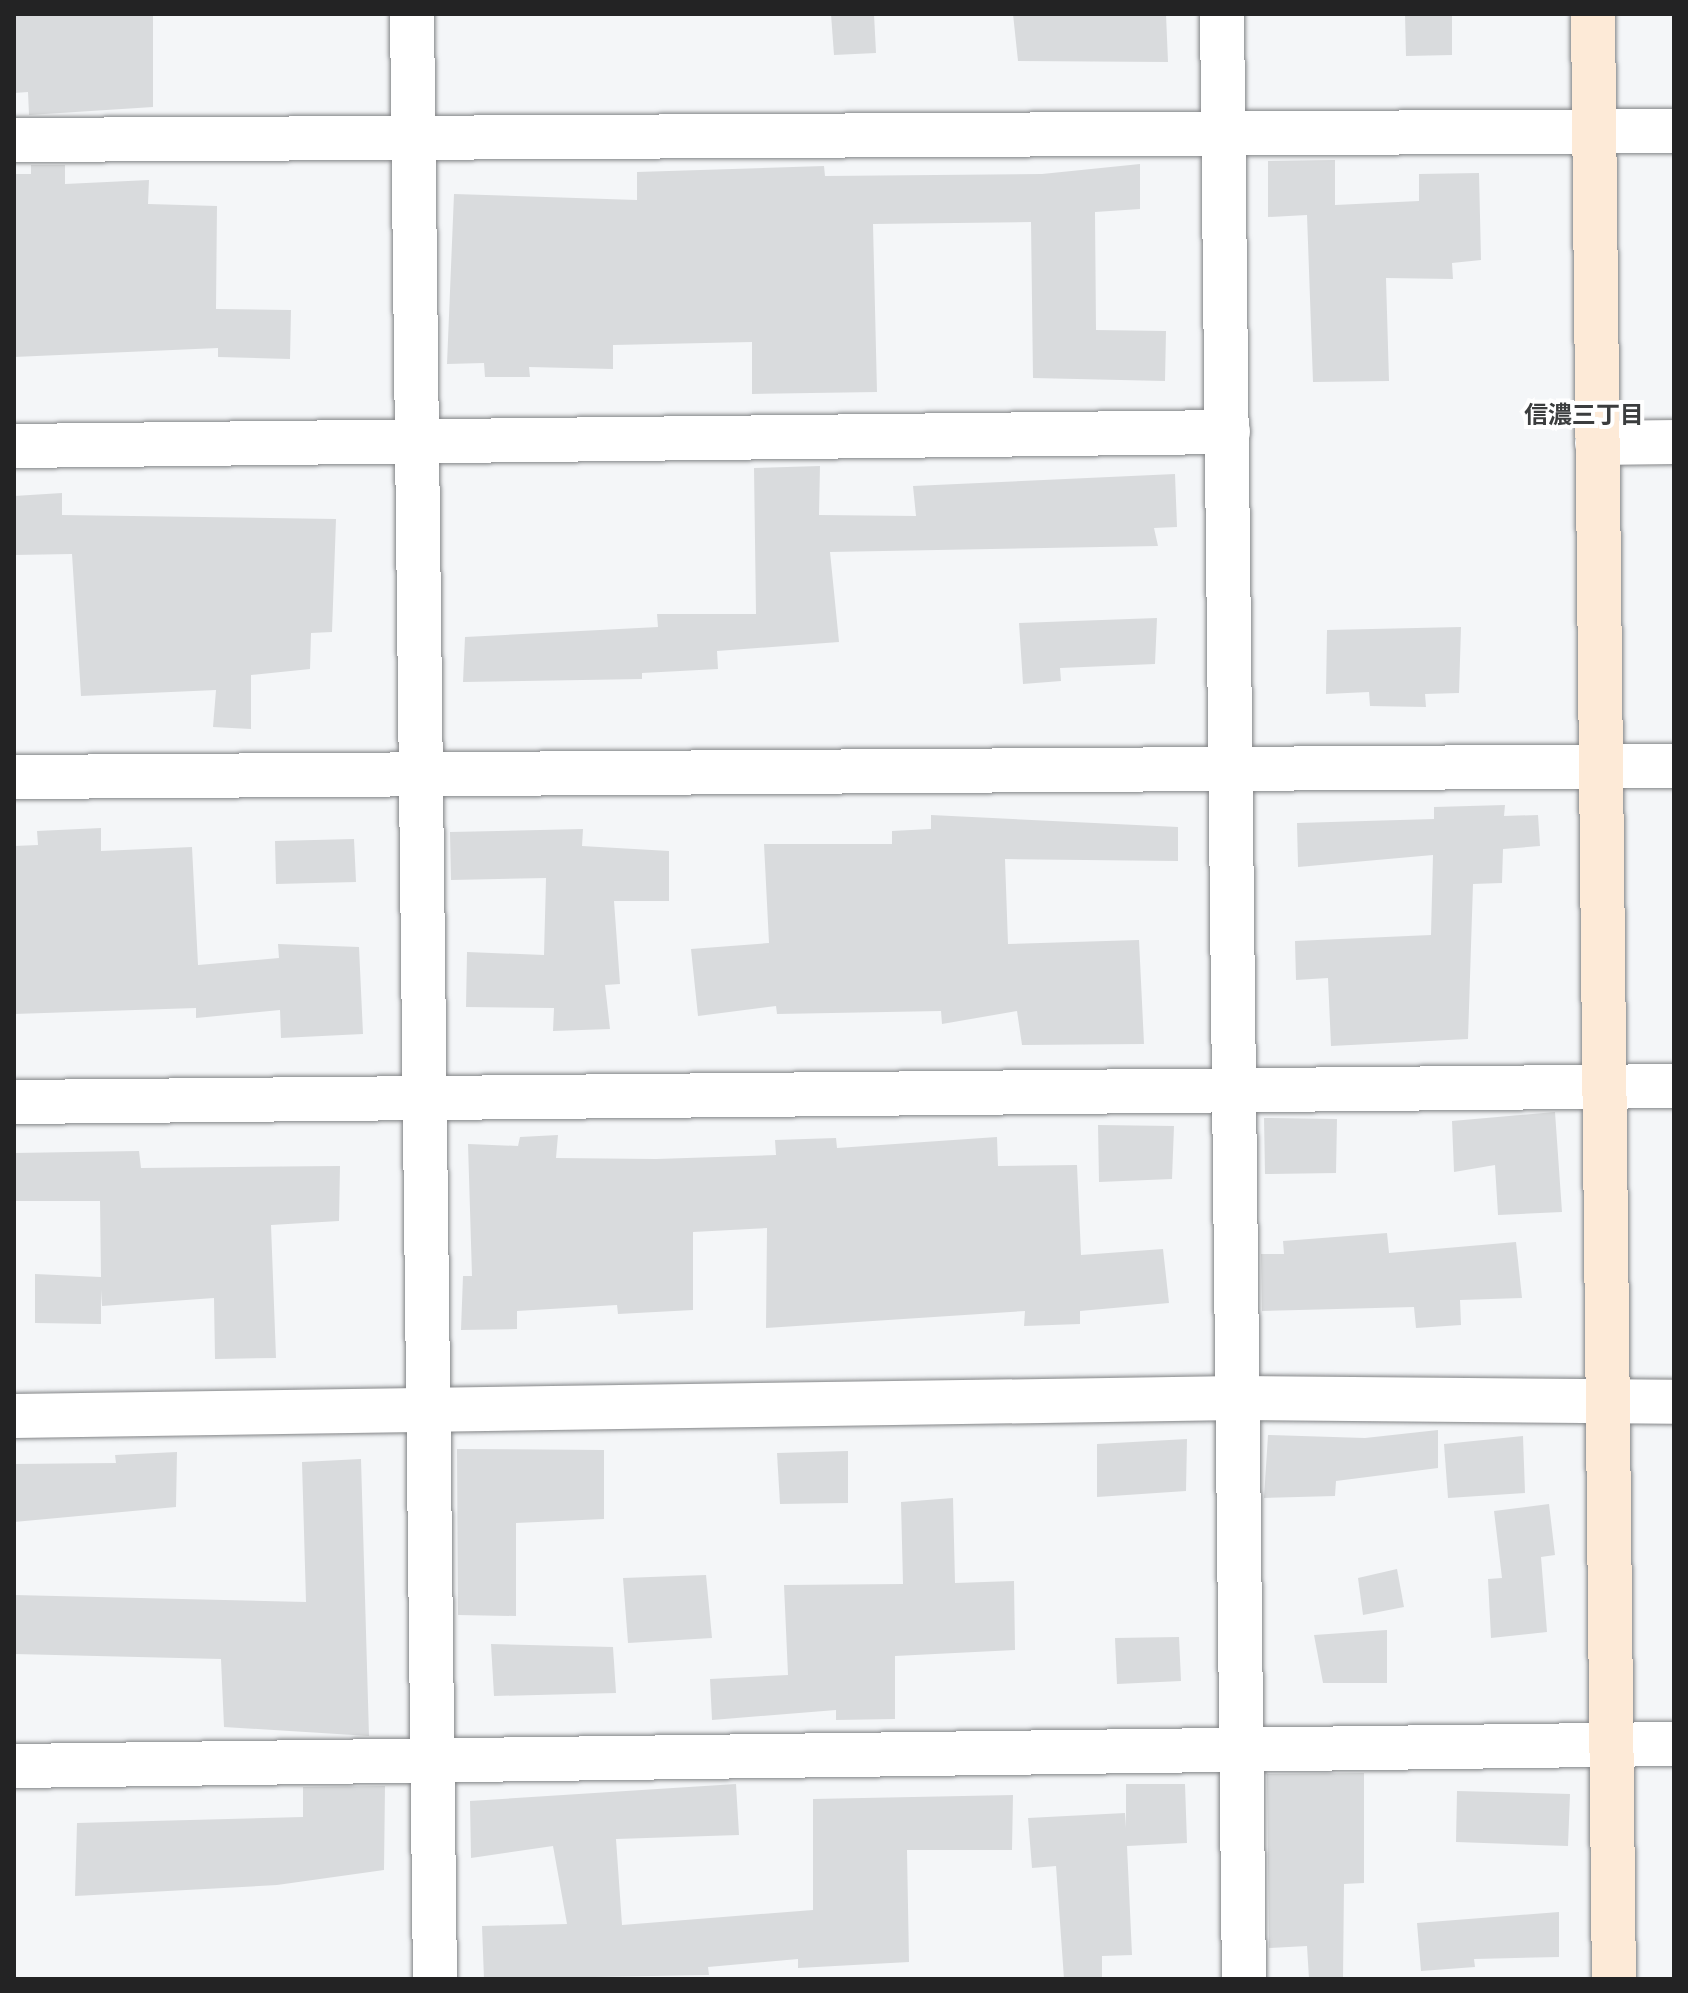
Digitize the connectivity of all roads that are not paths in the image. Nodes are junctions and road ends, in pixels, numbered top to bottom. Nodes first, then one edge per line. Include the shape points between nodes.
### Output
1 (412, 14) edge
2 (1222, 14) edge
3 (1593, 14) edge
4 (1674, 131) edge
5 (1224, 133) junction
6 (1594, 133) junction
7 (414, 135) junction
8 (14, 140) edge
9 (1228, 432) junction
10 (1674, 442) edge
11 (417, 443) junction
12 (1597, 443) junction
13 (14, 446) edge
14 (1674, 766) edge
15 (1601, 767) junction
16 (1233, 769) junction
17 (421, 774) junction
18 (14, 777) edge
19 (1674, 1086) edge
20 (1605, 1087) junction
21 (1235, 1093) junction
22 (424, 1101) junction
23 (14, 1102) edge
24 (1238, 1398) junction
25 (1608, 1402) junction
26 (1674, 1402) edge
27 (428, 1412) junction
28 (14, 1416) edge
29 (1612, 1744) junction
30 (1674, 1744) edge
31 (1242, 1745) junction
32 (432, 1757) junction
33 (14, 1766) edge
34 (435, 1979) edge
35 (1244, 1979) edge
36 (1614, 1979) edge

1 - 7 street
2 - 5 street
3 - 6 street
4 - 6 street
5 - 6 street
5 - 7 street
5 - 9 street
6 - 12 street
7 - 8 street
7 - 11 street
9 - 11 street
9 - 16 street
10 - 12 street
11 - 13 street
11 - 17 street
12 - 15 street
14 - 15 street
15 - 16 street
15 - 20 street
16 - 17 street
16 - 21 street
17 - 18 street
17 - 22 street
19 - 20 street
20 - 21 street
20 - 25 street
21 - 22 street
21 - 24 street
22 - 23 street
22 - 27 street
24 - 25 street
24 - 27 street
24 - 31 street
25 - 26 street
25 - 29 street
27 - 28 street
27 - 32 street
29 - 30 street
29 - 31 street
29 - 36 street
31 - 32 street
31 - 35 street
32 - 33 street
32 - 34 street

